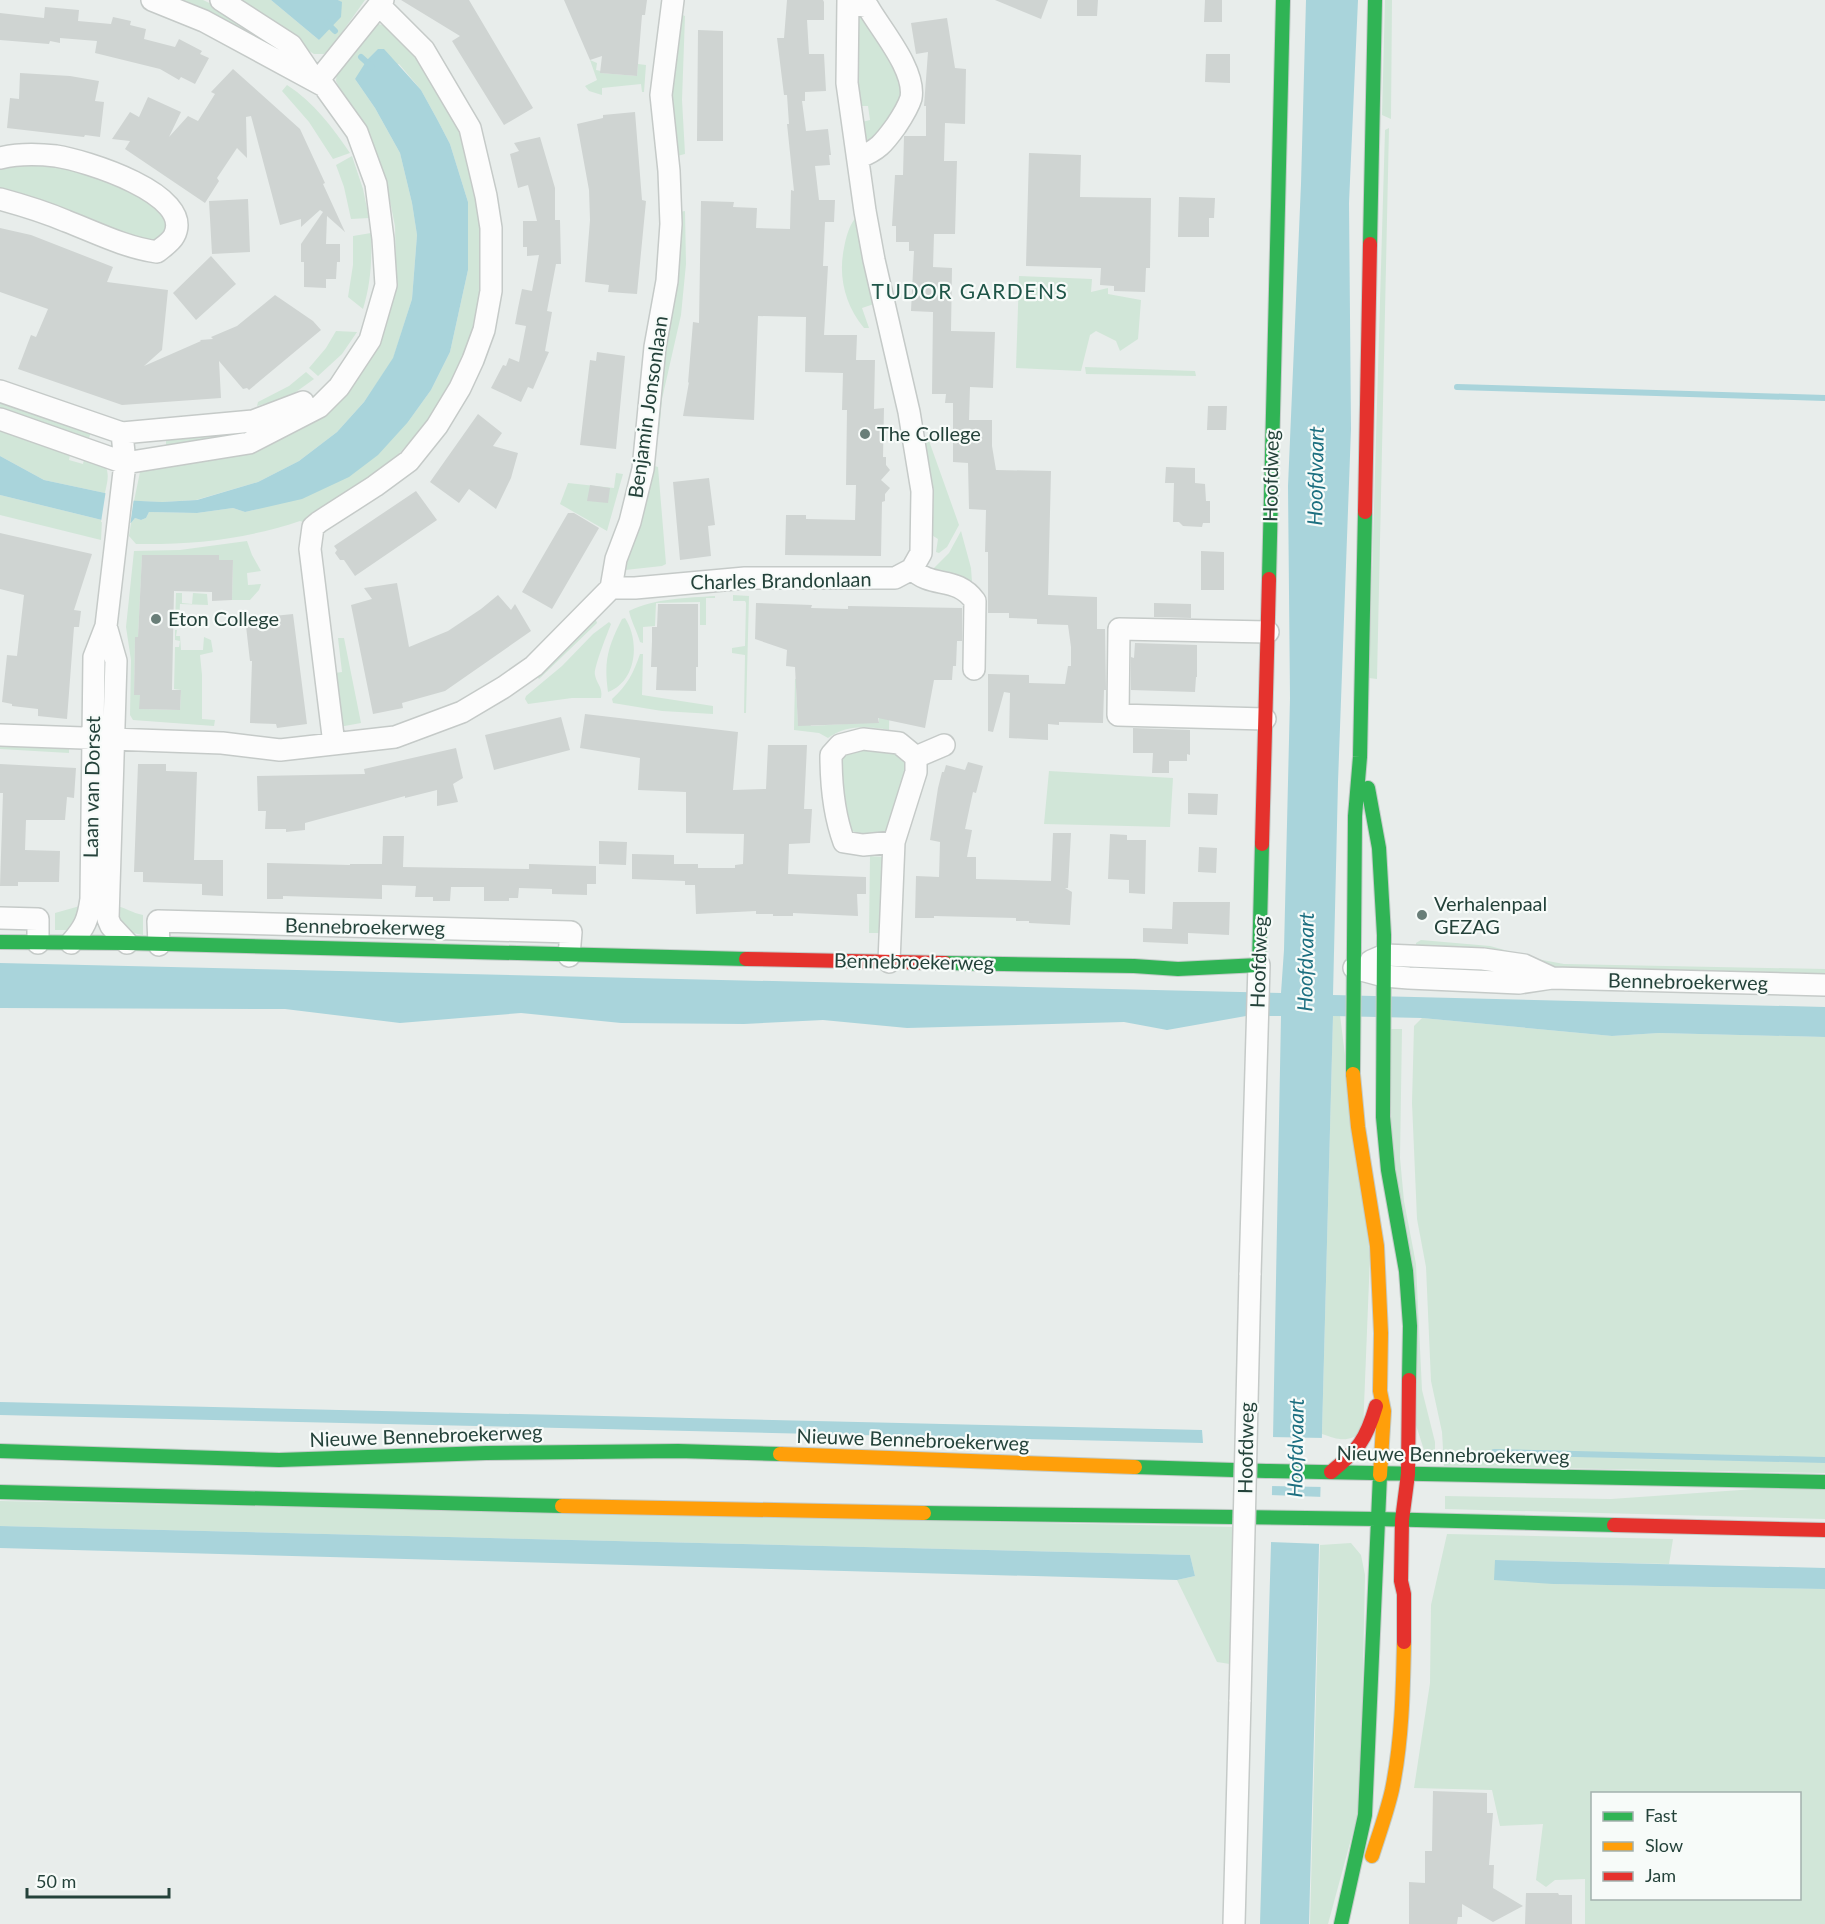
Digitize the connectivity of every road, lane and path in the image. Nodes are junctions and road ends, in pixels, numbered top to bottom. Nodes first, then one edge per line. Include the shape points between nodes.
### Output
1 (152, 0) edge
2 (221, 0) edge
3 (673, 0) edge
4 (1283, 0) edge
5 (1375, 0) edge
6 (848, 1) edge
7 (381, 3) edge
8 (316, 82) junction
9 (0, 158) edge
10 (858, 158) junction
11 (0, 199) edge
12 (339, 387) junction
13 (0, 391) edge
14 (0, 419) edge
15 (122, 433) junction
16 (123, 472) junction
17 (912, 569) junction
18 (611, 588) junction
19 (1268, 632) junction
20 (974, 669) dead end
21 (1265, 719) junction
22 (0, 735) edge
23 (104, 738) junction
24 (333, 744) junction
25 (944, 745) dead end
26 (916, 757) junction
27 (1360, 757) junction
28 (894, 842) junction
29 (0, 918) edge
30 (0, 942) edge
31 (38, 943) junction
32 (127, 943) junction
33 (71, 944) junction
34 (159, 945) junction
35 (569, 956) junction
36 (889, 962) junction
37 (1259, 965) junction
38 (1354, 968) junction
39 (1384, 974) junction
40 (1825, 985) edge
41 (1380, 1391) junction
42 (0, 1451) edge
43 (1331, 1472) junction
44 (1381, 1473) junction
45 (1408, 1474) junction
46 (1825, 1482) edge
47 (0, 1492) edge
48 (1377, 1519) junction
49 (1402, 1520) junction
50 (1440, 1522) junction
51 (1825, 1530) edge
52 (1428, 1537) dead end
53 (1414, 1563) dead end
54 (1404, 1594) junction
55 (1346, 1909) junction
56 (1234, 1924) edge
57 (1341, 1924) edge

1 - 8 street via 204,21
2 - 8 street via 291,45
3 - 18 street, Benjamin Jonsonlaan via 661,95 671,224 667,281 655,347 643,469
4 - 19 street, Hoofdweg
5 - 27 street
6 - 10 street via 847,83
6 - 10 street via 868,7 898,55 910,81 911,96 905,112 875,152
7 - 8 street
7 - 24 street via 424,50 470,128 491,228 491,291 484,330 473,360 437,426 409,460 314,527 310,549
8 - 12 street via 324,86 357,132 376,184 383,239 386,285 370,340
9 - 11 street via 54,155 88,162 157,195 172,210 177,227 174,238 157,252 138,249
10 - 17 street via 864,211 909,412 922,491 921,553
12 - 15 street via 253,421
12 - 16 street via 320,407 249,443
13 - 15 street
14 - 16 street
15 - 16 street, Laan van Dorset
16 - 23 street, Laan van Dorset via 106,626 116,661
17 - 18 street, Charles Brandonlaan via 884,579 773,577
17 - 20 street via 921,578 959,585 975,601
18 - 24 street via 534,666 476,706 395,737
19 - 21 street, Hoofdweg
19 - 21 street via 1119,629 1118,715
21 - 37 street, Hoofdweg
22 - 23 street
23 - 24 street via 222,743 280,750
23 - 32 street, Laan van Dorset via 108,919
23 - 33 street, Laan van Dorset via 88,919
25 - 26 street
26 - 28 street via 916,772
26 - 28 street via 899,743 863,740 840,745 831,755 837,822 844,842
27 - 38 street via 1355,816
27 - 39 street via 1379,848
28 - 36 street
29 - 31 street via 38,919
30 - 31 street, Bennebroekerweg
31 - 33 street, Bennebroekerweg
32 - 33 street, Bennebroekerweg
32 - 34 street, Bennebroekerweg
34 - 35 street, Bennebroekerweg
34 - 35 street, Bennebroekerweg via 158,921 571,932
35 - 36 street, Bennebroekerweg
36 - 37 street, Bennebroekerweg via 1178,969
37 - 56 street, Hoofdweg, bridge
38 - 39 street, Bennebroekerweg
38 - 41 street via 1353,1079 1377,1246
39 - 40 street, Bennebroekerweg via 1519,983 1552,978
39 - 45 street via 1382,1088 1388,1170 1407,1271 1410,1326
41 - 43 street via 1369,1430 1355,1452
41 - 44 street via 1384,1412
42 - 43 street, Nieuwe Bennebroekerweg via 279,1460 678,1451
43 - 44 street, Nieuwe Bennebroekerweg
44 - 45 street, Nieuwe Bennebroekerweg
44 - 48 street
45 - 46 street, Nieuwe Bennebroekerweg
45 - 49 street
47 - 48 street via 825,1512
48 - 49 street
48 - 55 street via 1365,1815
49 - 50 street
49 - 54 street
50 - 51 street
50 - 52 street
53 - 54 street
54 - 55 street via 1403,1697 1386,1816 1369,1866
55 - 57 street

